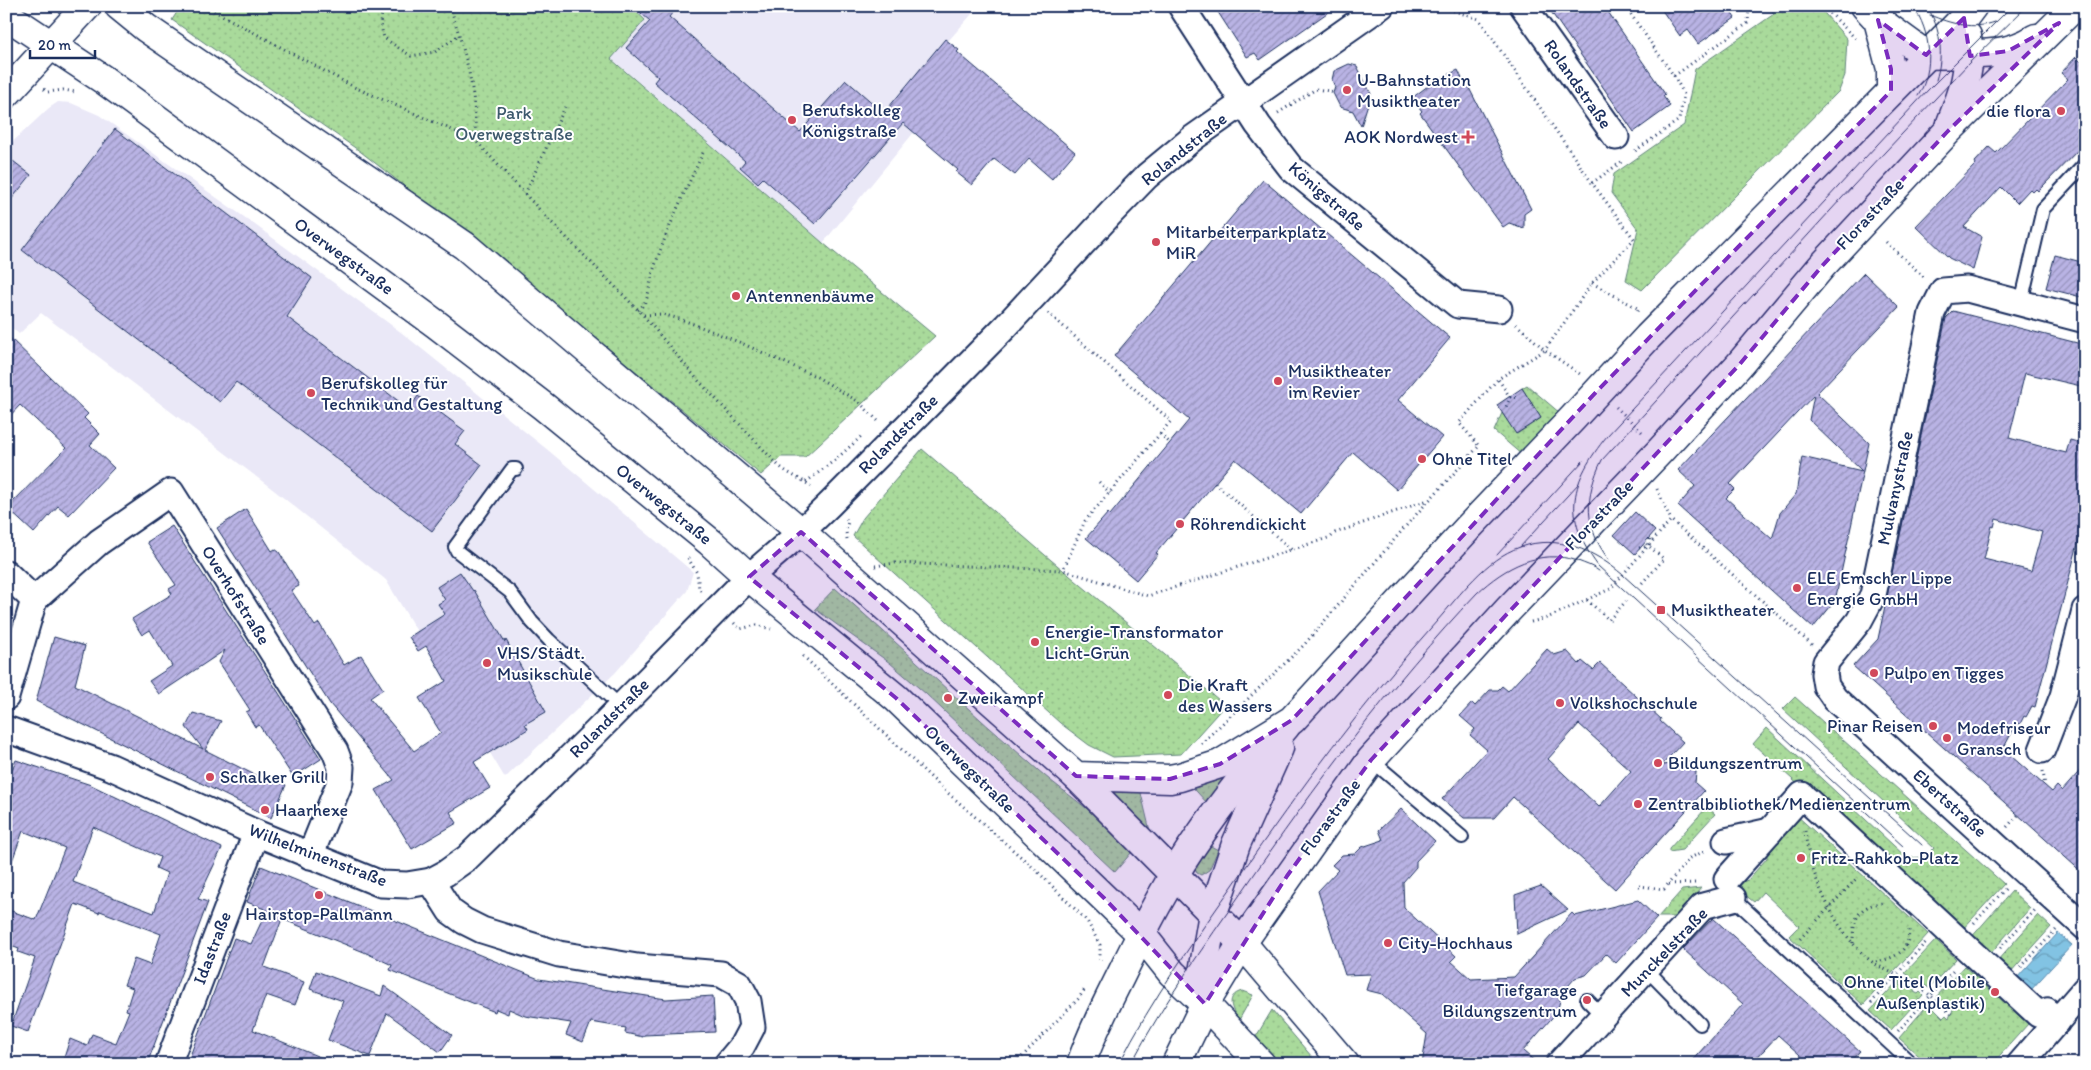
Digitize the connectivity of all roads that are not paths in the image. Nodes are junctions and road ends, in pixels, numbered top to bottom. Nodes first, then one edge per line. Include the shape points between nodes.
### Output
1 (87, 6) edge
2 (119, 6) edge
3 (1181, 6) edge
4 (1380, 6) edge
5 (1523, 6) edge
6 (1965, 10) edge
7 (1872, 13) edge
8 (2067, 14) edge
9 (6, 15) edge
10 (53, 45) junction
11 (1926, 55) junction
12 (1970, 55) junction
13 (15, 85) edge
14 (1891, 91) junction
15 (1244, 102) junction
16 (1948, 130) junction
17 (1616, 137) dead end
18 (2085, 164) edge
19 (2021, 303) junction
20 (1499, 309) road end
21 (2085, 320) edge
22 (516, 469) dead end
23 (801, 532) junction
24 (6, 573) edge
25 (749, 577) junction
26 (34, 600) junction
27 (2085, 610) edge
28 (1825, 668) joint
29 (6, 697) edge
30 (621, 707) junction
31 (1292, 720) junction
32 (6, 729) edge
33 (2042, 750) dead end
34 (1371, 760) junction
35 (1076, 776) junction
36 (1770, 831) junction
37 (256, 833) junction
38 (1462, 837) dead end
39 (1726, 841) road end
40 (310, 856) junction
41 (1174, 874) junction
42 (431, 881) junction
43 (1730, 888) junction
44 (1213, 913) junction
45 (2078, 920) edge
46 (1141, 934) junction
47 (1242, 943) junction
48 (1646, 969) junction
49 (2085, 990) edge
50 (1204, 1004) junction
51 (2057, 1022) junction
52 (1700, 1024) dead end
53 (168, 1064) edge
54 (727, 1064) edge
55 (1081, 1064) edge
56 (1176, 1064) edge
57 (1261, 1064) edge
58 (1345, 1064) edge
59 (1559, 1064) edge
60 (1912, 1064) edge
61 (2020, 1064) edge

1 - 10 main road
2 - 23 main road via 146,28 465,246
3 - 15 street, Königstraße
4 - 15 street, Rolandstraße
5 - 17 street, Rolandstraße
6 - 11 main road
6 - 12 main road
7 - 11 main road
7 - 14 main road via 1887,47
8 - 12 main road via 2031,41 2008,51
8 - 16 main road, Florastraße
9 - 10 main road, Overwegstraße
10 - 13 main road
10 - 25 main road, Overwegstraße via 436,324 551,412
11 - 12 main road
11 - 14 main road
12 - 16 main road via 1964,89
14 - 31 main road via 1592,380 1574,418
15 - 20 street, Königstraße via 1291,168 1458,305
15 - 23 street, Rolandstraße via 1147,176 1032,298
16 - 34 main road, Florastraße via 1822,266 1739,365
18 - 19 lane via 2043,209
19 - 21 street
19 - 28 street, Mulvanystraße via 1967,289 1943,291 1932,313 1872,595 1859,621
22 - 30 lane via 512,470 455,547 510,592 549,640
23 - 25 street, Rolandstraße
23 - 35 main road
24 - 26 street
25 - 30 street, Rolandstraße
25 - 46 main road, Overwegstraße via 896,698
26 - 29 street
26 - 40 street, Overhofstraße via 99,542 171,492 335,751 341,767 340,782
27 - 33 street via 2063,696
28 - 45 street, Ebertstraße via 1826,686 1835,699
30 - 42 street, Rolandstraße via 467,858
31 - 35 main road via 1220,764 1180,777
31 - 41 main road via 1254,764
31 - 44 main road via 1236,844
32 - 37 street, Wilhelminenstraße via 111,766
34 - 38 lane
34 - 47 main road, Florastraße
35 - 41 main road
36 - 39 street
36 - 43 street
36 - 51 street via 1805,798 2038,1014 2047,1012
37 - 40 street, Wilhelminenstraße
37 - 53 street, Idastraße
40 - 42 street, Wilhelminenstraße via 382,884 407,885
41 - 44 main road
41 - 46 main road
42 - 54 street via 450,911 482,930 559,954 637,968 721,974 739,984 748,1000 752,1027
43 - 48 street, Munckelstraße via 1703,906
43 - 60 lane via 1790,950
44 - 47 main road
44 - 50 main road via 1203,972
46 - 50 main road, Overwegstraße via 1172,973
46 - 55 main road
47 - 50 main road, Florastraße
47 - 58 main road
48 - 52 lane
48 - 59 street, Munckelstraße via 1595,1008
49 - 51 street
50 - 56 main road, Florastraße
50 - 57 main road, Overwegstraße
51 - 61 street

